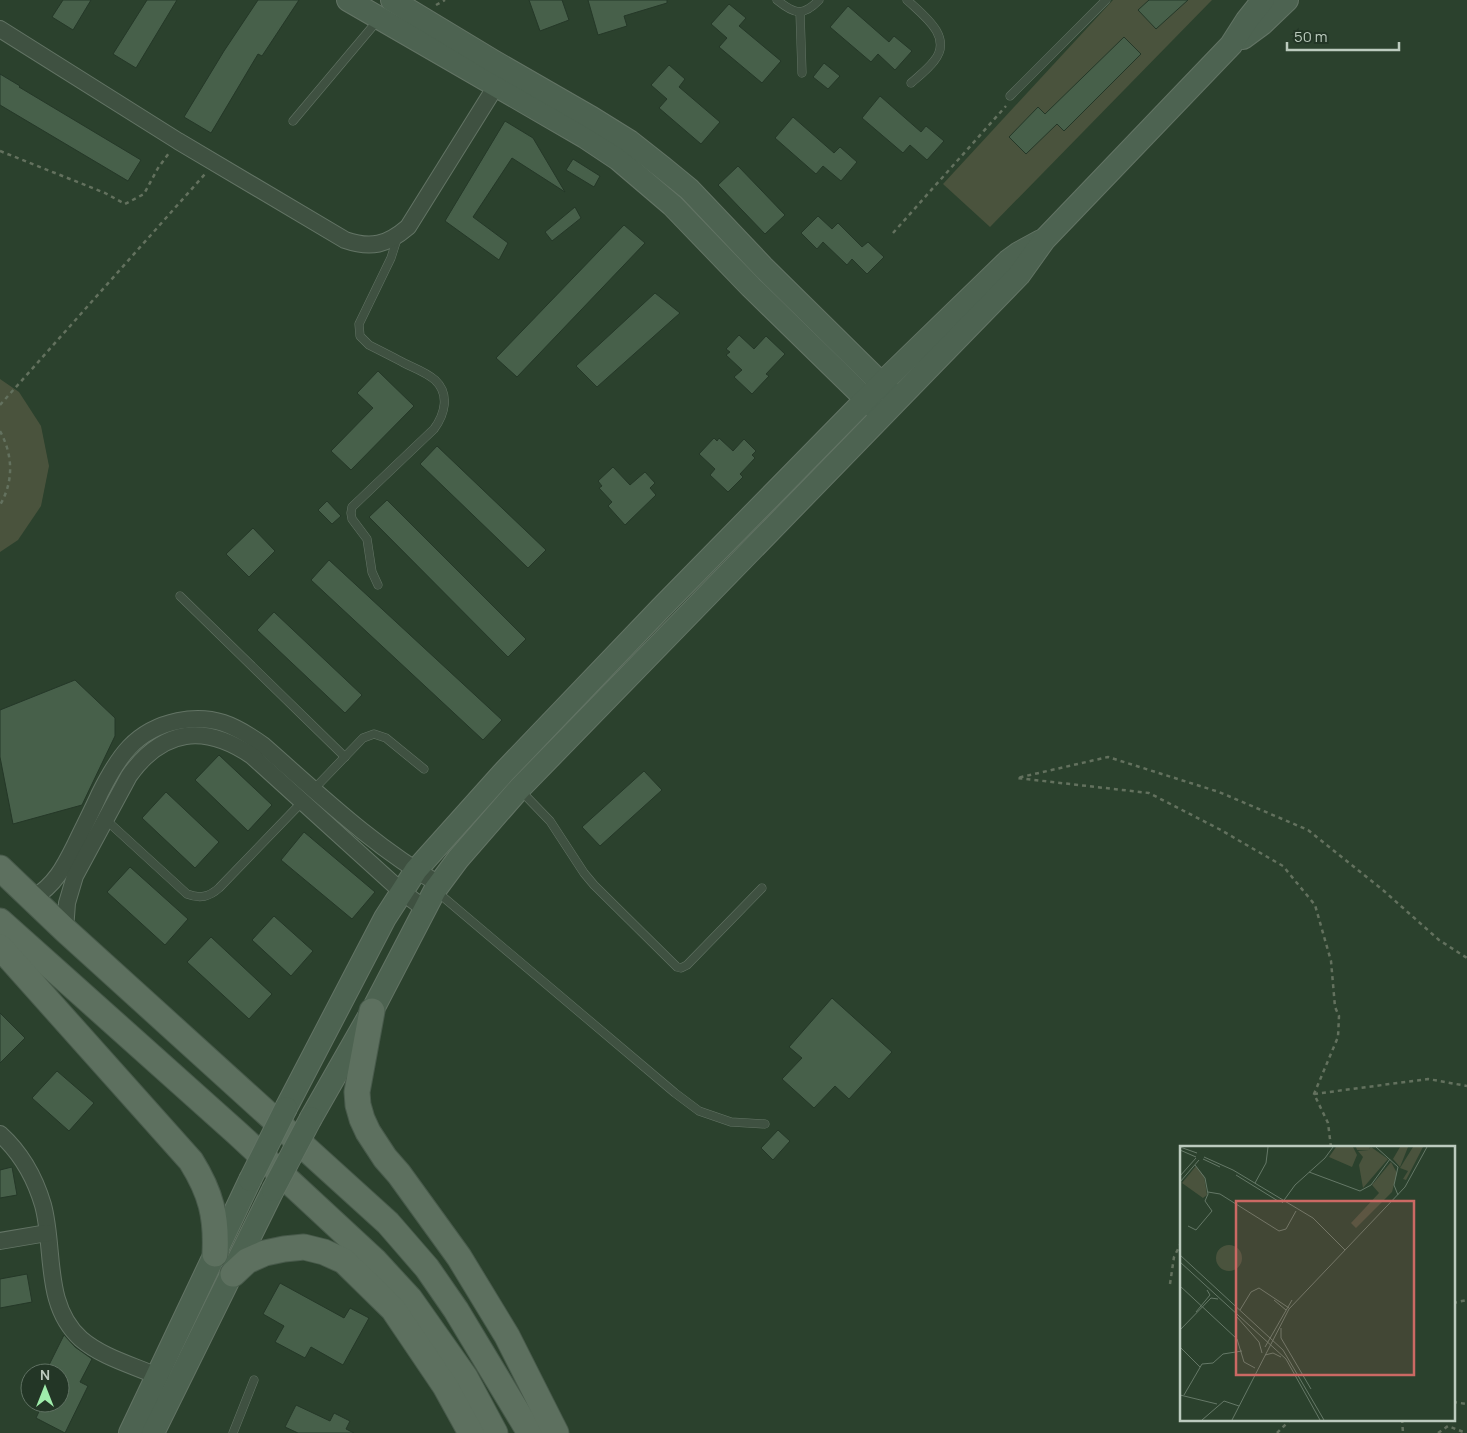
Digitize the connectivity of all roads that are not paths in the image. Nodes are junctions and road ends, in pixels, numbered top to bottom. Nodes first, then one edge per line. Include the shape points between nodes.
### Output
1 (348, 0) edge
2 (777, 0) edge
3 (819, 0) edge
4 (907, 0) edge
5 (1106, 0) edge
6 (1263, 0) edge
7 (1286, 0) edge
8 (388, 6) edge
9 (800, 12) junction
10 (0, 29) edge
11 (1231, 45) junction
12 (802, 73) dead end
13 (490, 75) junction
14 (911, 83) dead end
15 (1010, 96) road end
16 (293, 121) dead end
17 (398, 236) junction
18 (912, 369) junction
19 (874, 392) junction
20 (890, 408) junction
21 (841, 426) junction
22 (857, 442) junction
23 (378, 585) dead end
24 (180, 596) dead end
25 (660, 609) junction
26 (678, 625) junction
27 (345, 757) junction
28 (424, 769) dead end
29 (314, 789) junction
30 (519, 789) junction
31 (302, 801) junction
32 (105, 819) junction
33 (0, 868) edge
34 (416, 870) junction
35 (762, 888) dead end
36 (401, 890) junction
37 (433, 894) junction
38 (33, 898) junction
39 (0, 921) edge
40 (64, 930) junction
41 (0, 947) edge
42 (372, 1011) junction
43 (765, 1124) dead end
44 (0, 1134) edge
45 (47, 1233) junction
46 (0, 1242) edge
47 (215, 1254) junction
48 (233, 1274) junction
49 (157, 1376) junction
50 (254, 1380) dead end
51 (130, 1433) edge
52 (153, 1433) edge
53 (233, 1433) edge
54 (472, 1433) edge
55 (495, 1433) edge
56 (530, 1433) edge
57 (556, 1433) edge

1 - 8 main road
2 - 9 lane
3 - 9 lane
4 - 14 lane via 935,27 941,44 935,60
5 - 15 lane
6 - 11 main road
7 - 11 main road via 1262,24
8 - 13 main road
8 - 16 lane
9 - 12 lane
10 - 17 street via 344,240 372,245
11 - 18 main road via 1044,240 1008,261
13 - 17 street via 408,227
13 - 19 main road via 592,118 629,141 689,189 770,274
17 - 23 lane via 358,330 364,342 435,380 441,389 444,410 434,429 352,507 352,519 367,539 372,572
18 - 19 main road
18 - 20 main road
19 - 20 main road
19 - 21 main road
20 - 22 main road
21 - 22 main road via 853,433
21 - 25 main road
22 - 26 main road
24 - 27 lane
25 - 26 main road
25 - 34 main road via 503,773
26 - 30 main road
27 - 28 lane via 364,738 374,734 386,738
27 - 29 lane
29 - 31 street
29 - 34 street via 388,851
29 - 38 street via 242,730 208,720 190,719 164,724 141,736 126,749 114,766 62,869 50,886
30 - 35 lane via 550,820 584,874 677,967 687,965
30 - 37 main road via 458,859
31 - 32 street via 234,744 214,736 192,735 152,749 139,761
31 - 32 lane via 218,888 201,897 187,894
31 - 36 street
32 - 40 street via 71,889
33 - 38 main road
34 - 36 main road
34 - 37 street
36 - 37 street
36 - 47 main road, bridge via 286,1108
37 - 42 main road
37 - 43 lane via 699,1111 731,1122
38 - 40 main road
39 - 55 main road via 375,1261 410,1299 465,1377
40 - 56 main road via 388,1223 427,1268 456,1310
41 - 47 main road via 191,1161 202,1178 214,1215
42 - 48 main road, bridge via 311,1118
42 - 57 main road via 357,1092 362,1119 385,1158 459,1257 507,1336
44 - 45 street via 22,1159 35,1182
45 - 46 street
45 - 49 street via 57,1301 67,1322 81,1338 100,1351
47 - 49 main road
48 - 52 main road
48 - 54 main road via 247,1261 284,1249 304,1248 344,1261 393,1309
49 - 51 main road
50 - 53 lane

